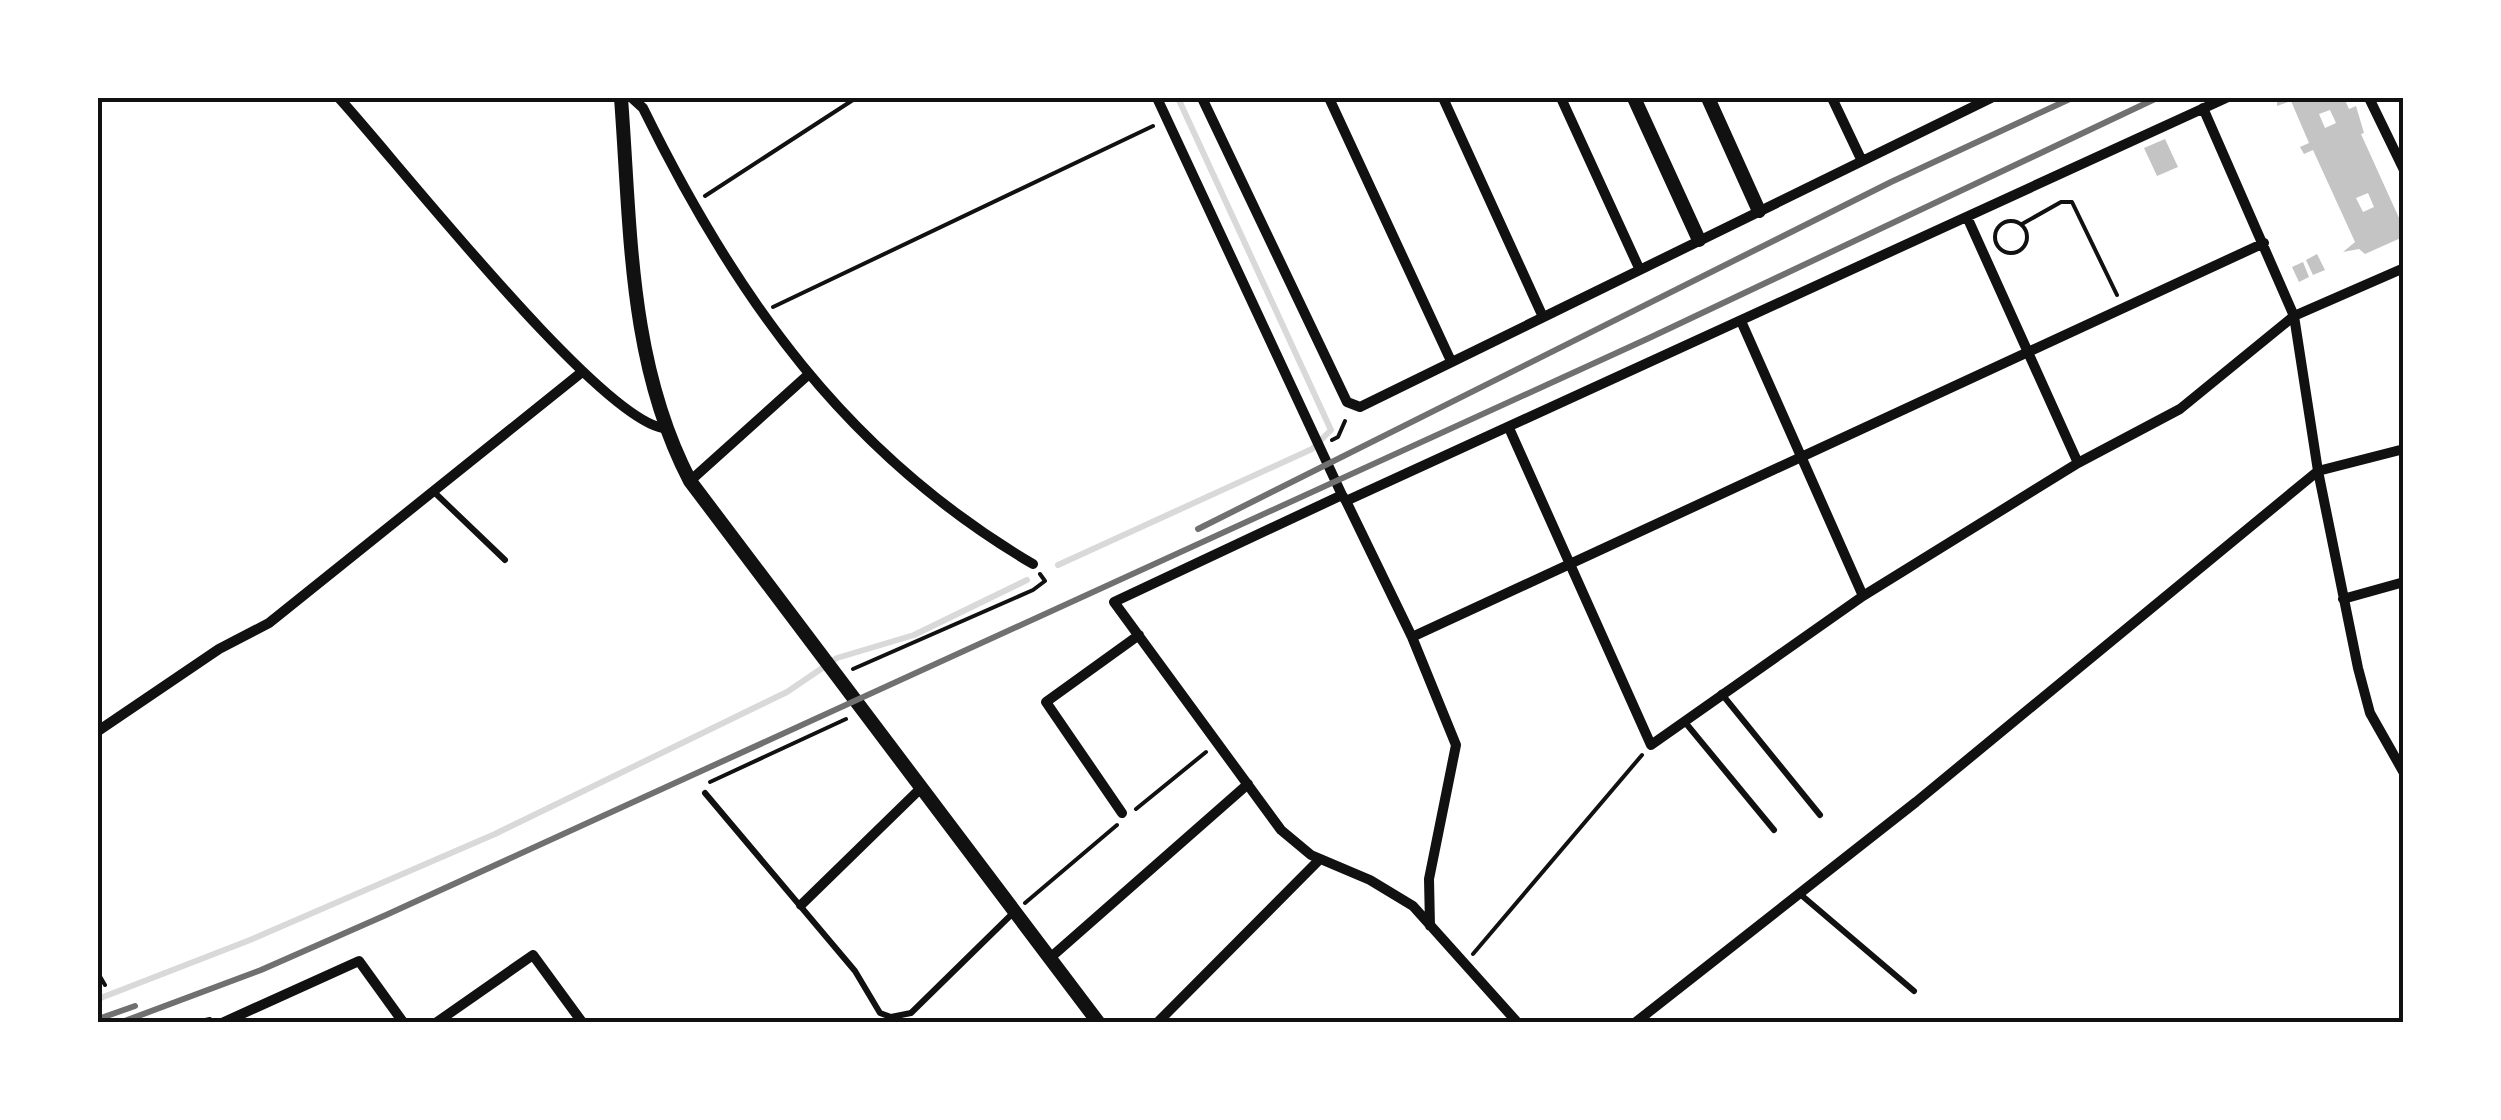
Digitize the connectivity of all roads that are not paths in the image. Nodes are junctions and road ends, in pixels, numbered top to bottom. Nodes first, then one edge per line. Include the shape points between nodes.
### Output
1 (339, 98) edge
2 (621, 98) edge
3 (632, 98) edge
4 (1156, 98) edge
5 (1202, 98) edge
6 (1328, 98) edge
7 (1443, 98) edge
8 (1560, 98) edge
9 (1634, 98) edge
10 (1708, 98) edge
11 (1832, 98) edge
12 (1992, 98) edge
13 (2226, 98) edge
14 (2369, 98) edge
15 (2203, 108) junction
16 (1861, 159) junction
17 (2404, 170) edge
18 (1759, 211) junction
19 (1967, 217) junction
20 (1699, 240) junction
21 (2264, 243) junction
22 (1639, 268) junction
23 (2404, 268) edge
24 (1542, 316) junction
25 (2294, 316) junction
26 (1741, 321) junction
27 (2028, 352) junction
28 (1451, 361) junction
29 (582, 372) junction
30 (809, 374) junction
31 (663, 428) junction
32 (1509, 428) junction
33 (2404, 449) edge
34 (1802, 457) junction
35 (2078, 464) junction
36 (2318, 471) junction
37 (690, 481) junction
38 (434, 491) junction
39 (1344, 498) junction
40 (505, 560) dead end
41 (1033, 564) road end
42 (1569, 564) junction
43 (2404, 582) edge
44 (1863, 596) junction
45 (2344, 599) junction
46 (1138, 634) junction
47 (1412, 637) junction
48 (1720, 692) junction
49 (1684, 720) junction
50 (98, 732) edge
51 (2404, 773) edge
52 (1248, 784) junction
53 (920, 789) junction
54 (705, 793) road end
55 (1122, 813) dead end
56 (1820, 815) dead end
57 (1774, 830) dead end
58 (1320, 859) junction
59 (1800, 894) junction
60 (801, 905) junction
61 (1014, 912) junction
62 (1430, 926) junction
63 (1050, 958) junction
64 (1914, 991) dead end
65 (224, 1022) edge
66 (403, 1022) edge
67 (438, 1022) edge
68 (582, 1022) edge
69 (1098, 1022) edge
70 (1158, 1022) edge
71 (1517, 1022) edge
72 (1636, 1022) edge

1 - 29 street
2 - 31 street via 639,329
3 - 30 street via 760,314
4 - 39 street
5 - 28 street via 1347,402 1360,407
6 - 28 street
7 - 24 street
8 - 22 street
9 - 20 street
10 - 18 street
11 - 16 street
12 - 16 street
13 - 15 street
14 - 17 street
15 - 19 street
15 - 21 street
16 - 18 street
18 - 20 street
19 - 26 street
19 - 27 street
20 - 22 street
21 - 25 street
21 - 27 street
22 - 24 street
23 - 25 street
24 - 28 street
25 - 35 street via 2180,410
25 - 36 street
26 - 32 street
26 - 34 street
27 - 34 street
27 - 35 street
29 - 31 street via 638,418
29 - 38 street
30 - 37 street
30 - 41 street via 897,469
31 - 37 street
32 - 39 street
32 - 42 street
33 - 36 street
34 - 42 street
34 - 44 street
35 - 44 street
36 - 45 street
36 - 59 street
37 - 53 street
38 - 40 lane
38 - 50 street via 269,623
39 - 46 street via 1114,602
39 - 47 street
42 - 47 street
42 - 49 street via 1651,745
43 - 45 street
44 - 48 street
45 - 51 street via 2370,713
46 - 52 street
46 - 55 street via 1046,702
47 - 62 street via 1456,745 1429,879
48 - 49 street
48 - 56 lane
49 - 57 lane
52 - 58 street via 1281,830
52 - 63 street
53 - 60 street
53 - 61 street
54 - 60 lane
58 - 62 street via 1370,880
58 - 70 street
59 - 64 lane
59 - 72 street
60 - 61 lane via 880,1012 891,1017 911,1013
61 - 63 street
62 - 71 street
63 - 69 street
65 - 66 street via 359,961
67 - 68 street via 533,955

